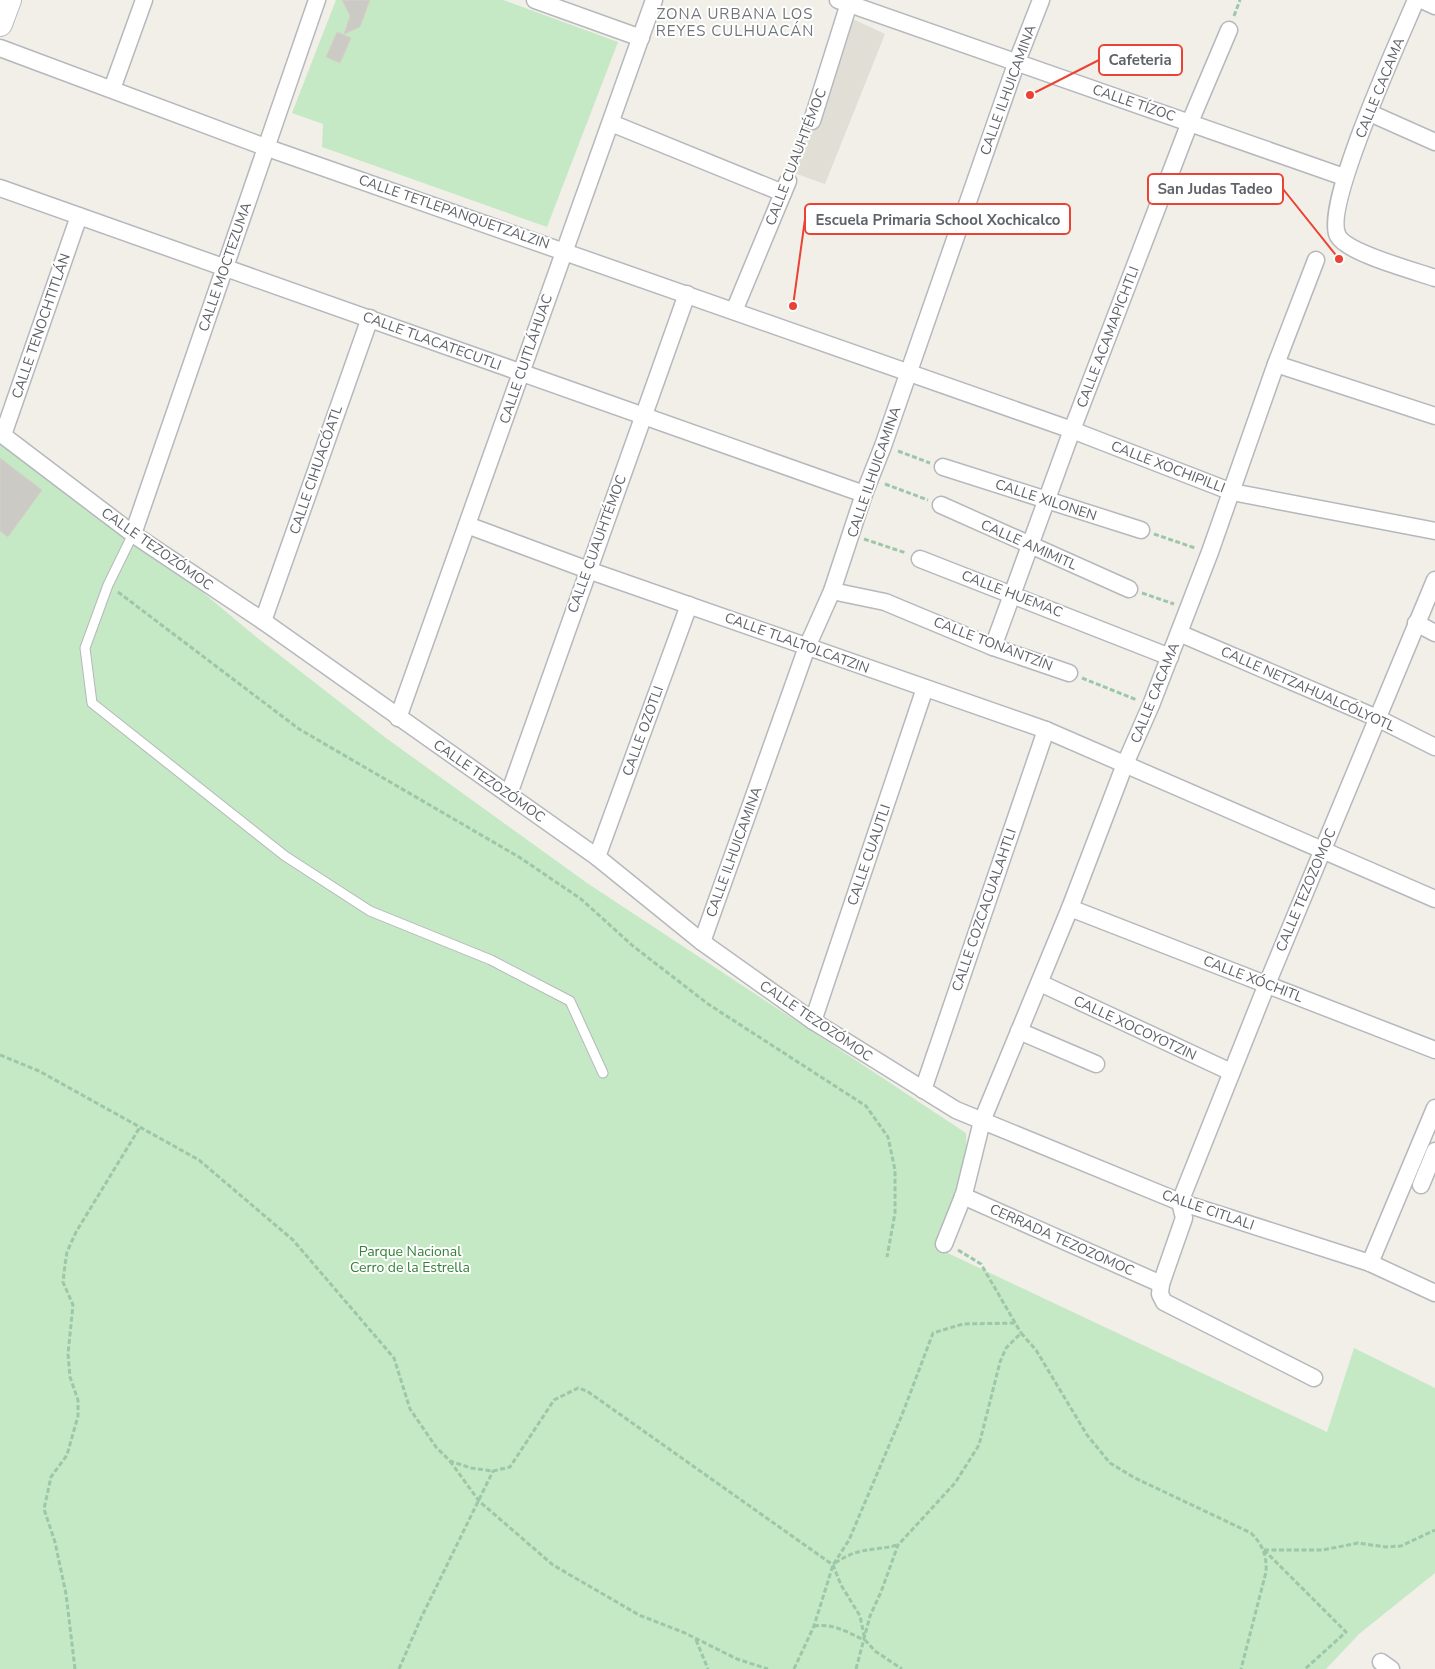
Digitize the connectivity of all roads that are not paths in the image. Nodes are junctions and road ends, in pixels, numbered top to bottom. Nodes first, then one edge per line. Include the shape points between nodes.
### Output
1 (10, 0) edge
2 (144, 0) edge
3 (317, 0) edge
4 (535, 0) edge
5 (654, 0) edge
6 (1041, 0) edge
7 (1416, 0) edge
8 (1422, 0) edge
9 (846, 1) edge
10 (1435, 6) edge
11 (0, 24) edge
12 (1229, 30) dead end
13 (641, 38) junction
14 (0, 48) edge
15 (1016, 64) junction
16 (112, 88) junction
17 (1370, 113) junction
18 (812, 121) road end
19 (1190, 122) junction
20 (611, 123) junction
21 (1435, 142) edge
22 (265, 147) junction
23 (1344, 177) junction
24 (0, 188) edge
25 (79, 216) junction
26 (564, 250) junction
27 (1316, 260) dead end
28 (226, 267) junction
29 (1435, 278) edge
30 (687, 294) junction
31 (734, 311) junction
32 (370, 318) junction
33 (1276, 364) junction
34 (909, 371) junction
35 (521, 373) junction
36 (643, 414) junction
37 (1435, 416) edge
38 (1072, 430) junction
39 (1, 434) edge
40 (944, 467) road end
41 (1232, 492) junction
42 (864, 494) junction
43 (1048, 501) junction
44 (941, 505) road end
45 (467, 525) junction
46 (1141, 530) road end
47 (1435, 531) edge
48 (133, 534) junction
49 (1031, 547) junction
50 (920, 559) road end
51 (588, 570) junction
52 (1435, 580) edge
53 (1129, 589) road end
54 (832, 591) junction
55 (1014, 595) junction
56 (689, 605) junction
57 (263, 621) junction
58 (1416, 623) junction
59 (1179, 633) junction
60 (1435, 633) edge
61 (807, 647) junction
62 (993, 647) junction
63 (1170, 657) junction
64 (1069, 673) road end
65 (925, 688) junction
66 (398, 718) junction
67 (1377, 718) junction
68 (1046, 730) junction
69 (1435, 747) edge
70 (1125, 764) junction
71 (509, 794) junction
72 (1322, 851) junction
73 (597, 857) junction
74 (1435, 899) edge
75 (1070, 908) junction
76 (702, 942) junction
77 (1040, 983) junction
78 (1267, 984) junction
79 (813, 1021) junction
80 (1019, 1031) junction
81 (1435, 1050) edge
82 (1096, 1064) dead end
83 (1231, 1072) junction
84 (603, 1073) dead end
85 (923, 1090) junction
86 (1435, 1108) edge
87 (982, 1121) junction
88 (1435, 1151) edge
89 (1422, 1184) dead end
90 (962, 1196) junction
91 (1180, 1202) junction
92 (944, 1243) road end
93 (1370, 1263) junction
94 (1161, 1284) junction
95 (1435, 1292) edge
96 (1314, 1378) dead end

1 - 11 street
2 - 16 street
3 - 22 street, CALLE MOCTEZUMA
4 - 13 street
5 - 13 street, CALLE CUITLÁHUAC
6 - 15 street, CALLE ILHUICAMINA
7 - 17 street, CALLE CACAMA
8 - 10 street
9 - 15 street, CALLE TÍZOC
9 - 18 street, CALLE CUAUHTÉMOC
12 - 19 street, CALLE ACAMAPICHTLI
13 - 20 street, CALLE CUITLÁHUAC
14 - 16 street, CALLE TETLEPANQUETZALZIN
15 - 19 street, CALLE TÍZOC
15 - 34 street, CALLE ILHUICAMINA
16 - 22 street, CALLE TETLEPANQUETZALZIN
17 - 21 street
17 - 23 street, CALLE CACAMA
19 - 23 street, CALLE TÍZOC
19 - 38 street, CALLE ACAMAPICHTLI
20 - 26 street, CALLE CUITLÁHUAC
20 - 31 street, CALLE CUAUHTÉMOC via 785,187
22 - 26 street, CALLE TETLEPANQUETZALZIN
22 - 28 street, CALLE MOCTEZUMA
23 - 29 street, CALLE CACAMA via 1335,224 1343,242 1356,251
24 - 25 street, CALLE TLACATECUTLI
25 - 28 street, CALLE TLACATECUTLI
25 - 39 street, CALLE TENOCHTITLÁN
26 - 30 street, CALLE TETLEPANQUETZALZIN
26 - 35 street, CALLE CUITLÁHUAC
27 - 33 street, CALLE CACAMA
28 - 32 street, CALLE TLACATECUTLI
28 - 48 street, CALLE MOCTEZUMA
30 - 31 street, CALLE TETLEPANQUETZALZIN
30 - 36 street, CALLE CUAUHTÉMOC
31 - 34 street, CALLE TETLEPANQUETZALZIN
32 - 35 street, CALLE TLACATECUTLI
32 - 57 street, CALLE CIHUACÓATL
33 - 37 street
33 - 41 street, CALLE CACAMA
34 - 38 street, CALLE XOCHIPILLI
34 - 42 street, CALLE ILHUICAMINA
35 - 36 street, CALLE TLACATECUTLI
35 - 45 street, CALLE CUITLÁHUAC
36 - 42 street, CALLE TLACATECUTLI
36 - 51 street, CALLE CUAUHTÉMOC
38 - 41 street, CALLE XOCHIPILLI
38 - 43 street, CALLE ACAMAPICHTLI
39 - 48 street, CALLE TEZOZÓMOC
40 - 43 street, CALLE XILONEN
41 - 47 street, CALLE XOCHIPILLI
41 - 59 street, CALLE CACAMA
42 - 54 street, CALLE ILHUICAMINA
43 - 46 street, CALLE XILONEN
43 - 49 street, CALLE ACAMAPICHTLI
44 - 49 street, CALLE AMIMITL
45 - 51 street, CALLE TLALTOLCATZIN
45 - 66 street, CALLE CUITLÁHUAC
48 - 57 street, CALLE TEZOZÓMOC
48 - 84 lane via 108,585 85,648 92,703 285,856 370,911 491,960 570,1001
49 - 53 street, CALLE AMIMITL
49 - 55 street, CALLE ACAMAPICHTLI
50 - 55 street, CALLE HUEMAC
51 - 56 street, CALLE TLALTOLCATZIN
51 - 71 street, CALLE CUAUHTÉMOC
52 - 58 street, CALLE TEZOZOMOC
54 - 61 street, CALLE ILHUICAMINA
54 - 62 street, CALLE TONANTZÍN via 885,602
55 - 62 street, CALLE ACAMAPICHTLI
55 - 63 street, CALLE HUEMAC
56 - 61 street, CALLE TLALTOLCATZIN
56 - 73 street, CALLE OZOTLI
57 - 66 street, CALLE TEZOZÓMOC
58 - 60 street
58 - 67 street, CALLE TEZOZOMOC
59 - 63 street, CALLE CACAMA
59 - 67 street, CALLE NETZAHUALCÓLYOTL
61 - 65 street, CALLE TLALTOLCATZIN
61 - 76 street, CALLE ILHUICAMINA
62 - 64 street, CALLE TONANTZÍN
63 - 70 street, CALLE CACAMA
65 - 68 street, CALLE TLALTOLCATZIN
65 - 79 street, CALLE CUAUTLI
66 - 71 street, CALLE TEZOZÓMOC
67 - 69 street, CALLE NETZAHUALCÓLYOTL
67 - 72 street, CALLE TEZOZOMOC
68 - 70 street, CALLE TLALTOLCATZIN
68 - 85 street, CALLE COZCACUALAHTLI
70 - 72 street
70 - 75 street, CALLE CACAMA
71 - 73 street, CALLE TEZOZÓMOC
72 - 74 street
72 - 78 street, CALLE TEZOZOMOC
73 - 76 street, CALLE TEZOZÓMOC
75 - 77 street, CALLE CACAMA
75 - 78 street, CALLE XÓCHITL
76 - 79 street, CALLE TEZOZÓMOC
77 - 80 street, CALLE CACAMA
77 - 83 street, CALLE XOCOYOTZIN
78 - 81 street, CALLE XÓCHITL
78 - 83 street, CALLE TEZOZOMOC
79 - 85 street, CALLE TEZOZÓMOC
80 - 82 street
80 - 87 street, CALLE CACAMA
83 - 91 street, CALLE TEZOZOMOC
85 - 87 street, CALLE TEZOZÓMOC
86 - 93 street
87 - 90 street, CALLE CACAMA
87 - 91 street, CALLE CITLALI
88 - 89 street
90 - 92 street, CALLE CACAMA
90 - 94 street, CERRADA TEZOZOMOC
91 - 93 street, CALLE CITLALI
91 - 94 street via 1184,1218
93 - 95 street, CALLE CITLALI
94 - 96 street via 1160,1294 1164,1302

